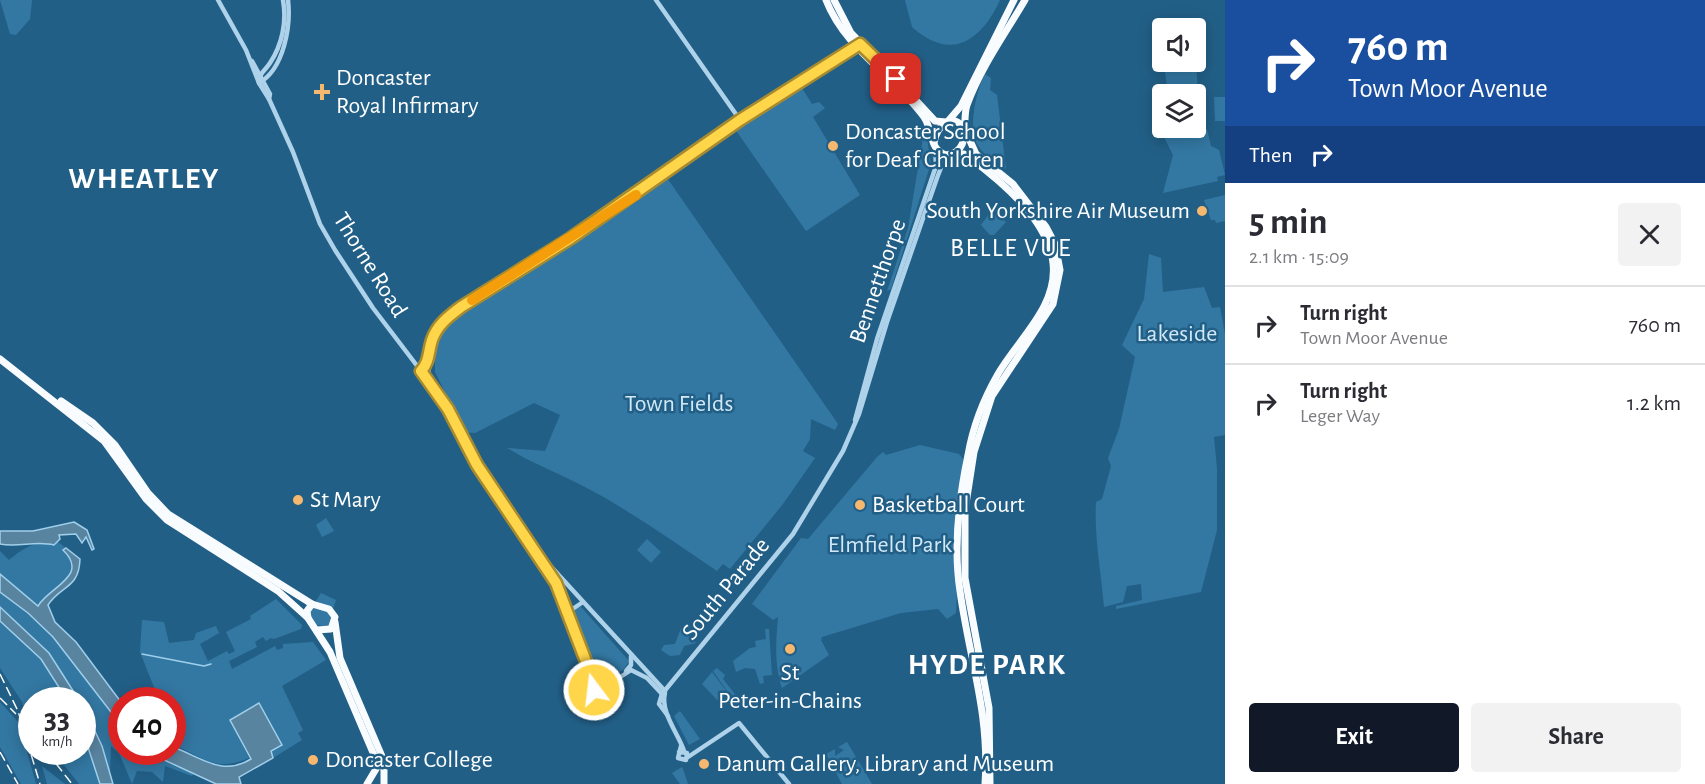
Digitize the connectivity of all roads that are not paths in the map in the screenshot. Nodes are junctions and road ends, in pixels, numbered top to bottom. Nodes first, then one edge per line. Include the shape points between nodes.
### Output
1 (218, 0) edge
2 (282, 0) edge
3 (288, 0) edge
4 (656, 0) edge
5 (826, 0) edge
6 (834, 0) edge
7 (1014, 0) edge
8 (1025, 0) edge
9 (858, 45) junction
10 (252, 62) junction
11 (260, 73) junction
12 (261, 82) junction
13 (974, 87) junction
14 (740, 120) junction
15 (947, 121) junction
16 (965, 131) junction
17 (934, 145) junction
18 (973, 151) junction
19 (952, 154) junction
20 (0, 353) edge
21 (0, 359) edge
22 (427, 366) junction
23 (421, 371) junction
24 (427, 379) junction
25 (853, 428) junction
26 (798, 526) joint
27 (542, 558) junction
28 (269, 578) junction
29 (282, 583) dead end
30 (583, 602) junction
31 (312, 604) junction
32 (570, 614) junction
33 (308, 618) junction
34 (335, 619) junction
35 (317, 630) junction
36 (631, 656) junction
37 (626, 671) junction
38 (664, 694) junction
39 (387, 745) dead end
40 (380, 749) junction
41 (376, 769) junction
42 (367, 784) edge
43 (384, 784) edge
44 (789, 784) edge
45 (984, 784) edge
46 (990, 784) edge

1 - 10 street, Thorne Road
2 - 11 street via 285,20 280,43 269,65
3 - 12 street via 289,21 283,44 275,65
4 - 14 street
5 - 9 highway via 834,18
6 - 9 highway
7 - 15 highway via 961,106
8 - 13 highway
9 - 14 street
9 - 15 highway via 935,121
9 - 17 highway via 925,118
10 - 11 street, Thorne Road
10 - 12 street, Thorne Road
11 - 12 street, Thorne Road
12 - 23 street, Thorne Road via 270,94 325,234 373,308
13 - 16 highway via 965,108
13 - 18 highway via 969,110
14 - 22 street via 636,195 445,319 432,340
15 - 16 highway via 957,121
15 - 17 highway via 938,131
16 - 18 highway
16 - 19 highway via 962,144
17 - 19 highway via 942,154
17 - 25 street, Bennetthorpe via 936,166 877,339
18 - 46 highway via 1013,184 1046,227 1055,244 1060,270 1053,304 992,396 969,483 964,527 965,578 988,708
19 - 25 street, Bennetthorpe via 937,178
19 - 45 highway via 964,154 1011,191 1047,240 1054,272 1048,300 999,371 981,409 971,438 962,495 959,588 981,692 986,746
20 - 28 highway via 93,423 168,514
21 - 33 highway via 104,441 167,520 278,591
22 - 23 street
22 - 24 street
23 - 24 street, Thorne Road
24 - 27 street, Thorne Road via 448,409 477,465
25 - 26 street, Bennetthorpe
26 - 38 street, South Parade
27 - 30 street, Thorne Road
27 - 32 street, Thorne Road
28 - 29 highway
28 - 31 highway
30 - 32 street
30 - 36 street, Thorne Road
31 - 33 highway
31 - 34 highway via 328,609
32 - 37 street, Thorne Road via 594,688 598,685 601,690
33 - 35 highway
34 - 35 highway via 331,629
34 - 40 highway via 340,658
35 - 41 highway via 363,725
36 - 37 street
36 - 38 street, Thorne Road
37 - 38 street via 647,678
38 - 44 street via 659,704 680,738 684,753 739,723
39 - 40 highway
40 - 41 highway
40 - 43 highway
41 - 42 highway

